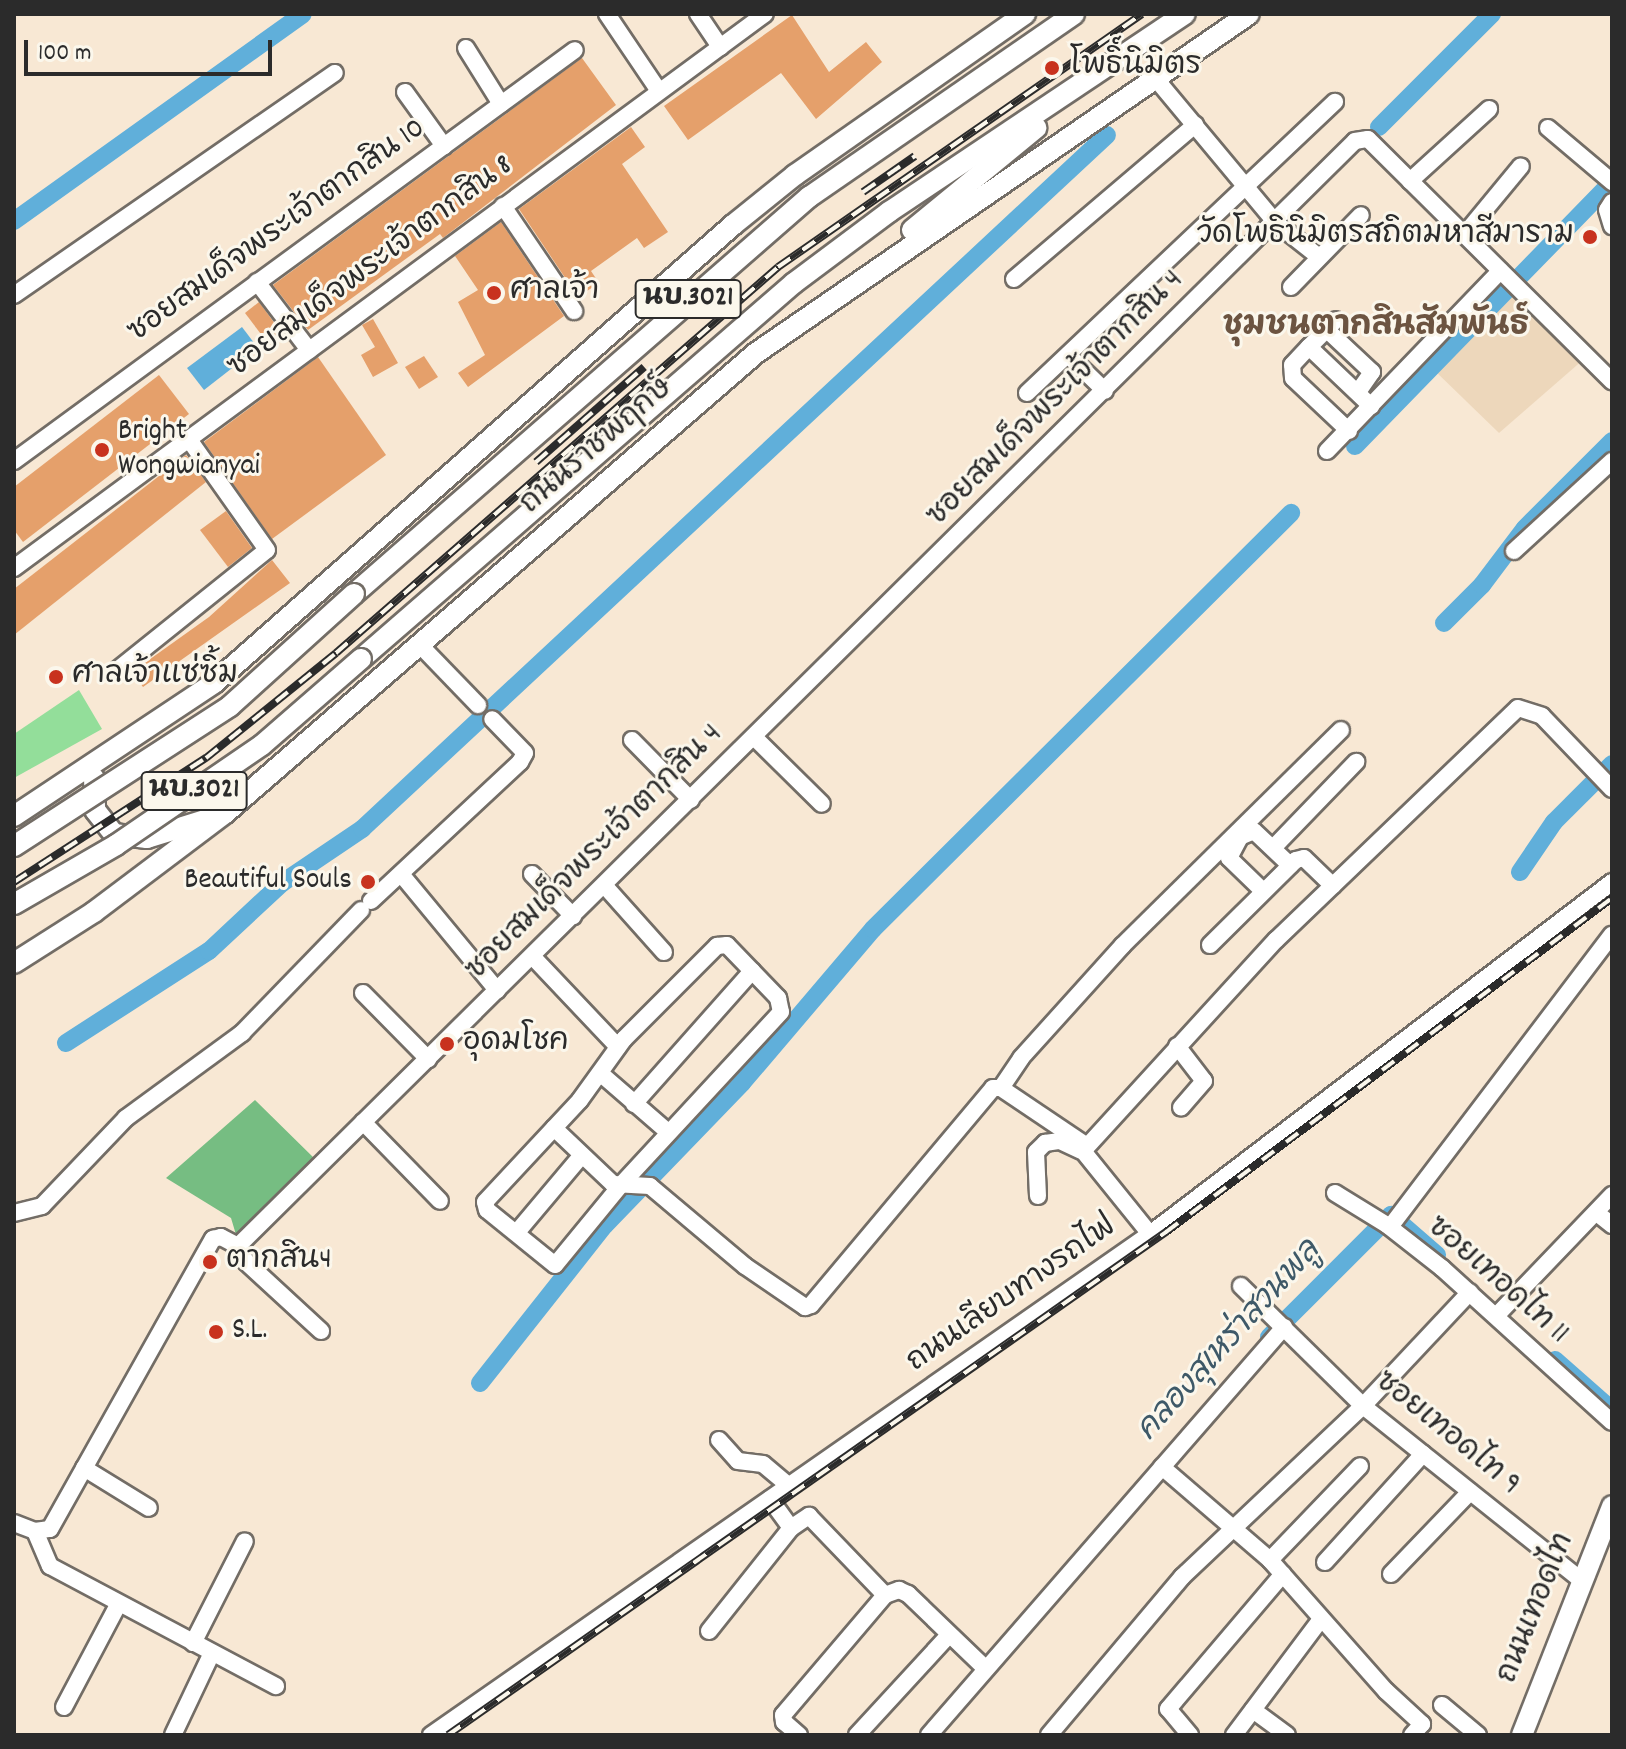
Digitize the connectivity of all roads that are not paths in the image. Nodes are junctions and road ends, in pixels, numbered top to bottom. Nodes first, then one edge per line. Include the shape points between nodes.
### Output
1 (607, 14) edge
2 (698, 14) edge
3 (765, 14) edge
4 (1025, 14) edge
5 (1074, 14) edge
6 (1185, 14) edge
7 (1249, 14) edge
8 (1046, 34) junction
9 (720, 47) junction
10 (466, 48) dead end
11 (575, 50) dead end
12 (1120, 59) junction
13 (335, 73) dead end
14 (1156, 79) junction
15 (659, 91) junction
16 (405, 92) dead end
17 (1335, 102) dead end
18 (501, 104) junction
19 (1489, 109) dead end
20 (1195, 125) junction
21 (1548, 128) dead end
22 (853, 134) junction
23 (444, 146) junction
24 (1521, 166) dead end
25 (1410, 181) junction
26 (1611, 182) edge
27 (1247, 187) junction
28 (1612, 202) edge
29 (503, 206) junction
30 (1361, 215) dead end
31 (1276, 223) junction
32 (1612, 226) edge
33 (1464, 235) junction
34 (1319, 257) junction
35 (1503, 274) junction
36 (1014, 279) dead end
37 (257, 282) junction
38 (1291, 287) dead end
39 (14, 295) edge
40 (574, 311) dead end
41 (813, 311) junction
42 (1309, 347) junction
43 (309, 350) junction
44 (1069, 356) junction
45 (1612, 381) edge
46 (1105, 391) junction
47 (1358, 392) junction
48 (1027, 393) dead end
49 (1371, 406) junction
50 (1349, 431) junction
51 (190, 441) junction
52 (1327, 451) dead end
53 (14, 461) edge
54 (1612, 461) edge
55 (1514, 551) dead end
56 (14, 568) edge
57 (419, 644) junction
58 (116, 671) dead end
59 (478, 705) dead end
60 (492, 719) dead end
61 (1341, 730) dead end
62 (754, 737) junction
63 (632, 740) dead end
64 (117, 752) junction
65 (1356, 762) dead end
66 (1609, 787) edge
67 (691, 800) junction
68 (822, 804) dead end
69 (224, 814) junction
70 (14, 816) edge
71 (14, 846) edge
72 (1273, 848) junction
73 (1290, 865) junction
74 (401, 874) junction
75 (532, 874) dead end
76 (1612, 882) edge
77 (604, 885) junction
78 (1333, 886) junction
79 (1263, 891) junction
80 (14, 904) edge
81 (573, 916) junction
82 (1612, 935) edge
83 (1210, 945) dead end
84 (664, 952) dead end
85 (532, 956) junction
86 (14, 963) edge
87 (752, 971) junction
88 (497, 990) junction
89 (363, 993) dead end
90 (1177, 1046) junction
91 (618, 1047) junction
92 (428, 1059) junction
93 (600, 1073) junction
94 (1001, 1088) junction
95 (634, 1104) junction
96 (1181, 1107) dead end
97 (363, 1122) junction
98 (554, 1128) junction
99 (668, 1132) junction
100 (1083, 1147) junction
101 (582, 1155) junction
102 (620, 1186) junction
103 (1335, 1193) dead end
104 (1612, 1195) edge
105 (1038, 1196) dead end
106 (440, 1201) dead end
107 (14, 1213) edge
108 (1598, 1214) junction
109 (1385, 1224) junction
110 (1612, 1225) edge
111 (518, 1231) junction
112 (1150, 1234) junction
113 (238, 1246) junction
114 (1241, 1286) dead end
115 (1470, 1292) junction
116 (1496, 1316) junction
117 (1282, 1325) junction
118 (321, 1331) dead end
119 (1363, 1406) junction
120 (1612, 1422) edge
121 (719, 1440) dead end
122 (1423, 1454) junction
123 (1360, 1466) dead end
124 (1162, 1467) junction
125 (84, 1468) junction
126 (789, 1486) junction
127 (1470, 1492) junction
128 (770, 1499) junction
129 (1612, 1506) edge
130 (149, 1508) dead end
131 (14, 1523) edge
132 (1232, 1527) junction
133 (791, 1528) junction
134 (35, 1531) junction
135 (245, 1541) dead end
136 (1270, 1560) junction
137 (1325, 1562) dead end
138 (1283, 1574) junction
139 (1391, 1574) dead end
140 (1581, 1580) junction
141 (885, 1595) junction
142 (118, 1605) junction
143 (1321, 1619) junction
144 (709, 1631) dead end
145 (949, 1635) junction
146 (193, 1643) junction
147 (212, 1653) junction
148 (984, 1667) junction
149 (276, 1686) dead end
150 (1442, 1705) dead end
151 (64, 1707) dead end
152 (1253, 1710) junction
153 (1059, 1732) edge
154 (173, 1735) edge
155 (431, 1735) edge
156 (799, 1735) edge
157 (857, 1735) edge
158 (929, 1735) edge
159 (1190, 1735) edge
160 (1234, 1735) edge
161 (1287, 1735) edge
162 (1412, 1735) edge
163 (1478, 1735) edge
164 (1522, 1735) edge

1 - 15 street
2 - 9 street
3 - 9 street, ซอยสมเด็จพระเจ้าตากสิน 8
4 - 22 main road, นบ.3021
5 - 8 main road, ถนนราชพฤกษ์ / นบ.3021
6 - 12 main road, ถนนราชพฤกษ์ / นบ.3021
7 - 14 main road, ถนนราชพฤกษ์ / นบ.3021
8 - 22 main road
8 - 71 main road, ถนนราชพฤกษ์ / นบ.3021, bridge via 809,197 230,706
9 - 15 street, ซอยสมเด็จพระเจ้าตากสิน 8
10 - 18 street
11 - 18 street, ซอยสมเด็จพระเจ้าตากสิน 10
12 - 41 main road
12 - 80 main road, ถนนราชพฤกษ์ / นบ.3021, bridge via 889,212 794,283 262,745 116,845
13 - 39 street
14 - 20 street
14 - 41 main road, ถนนราชพฤกษ์ / นบ.3021
15 - 29 street, ซอยสมเด็จพระเจ้าตากสิน 8
16 - 23 street
17 - 27 street
18 - 23 street, ซอยสมเด็จพระเจ้าตากสิน 10
19 - 25 street
20 - 27 street
20 - 36 street
21 - 26 street
22 - 64 main road, นบ.3021 via 733,225 214,683
23 - 37 street, ซอยสมเด็จพระเจ้าตากสิน 10
24 - 33 street
25 - 31 street, ซอยสมเด็จพระเจ้าตากสิน 4 via 1361,137
25 - 33 street
27 - 31 street
27 - 44 street
28 - 32 street via 1607,210
29 - 40 street
29 - 43 street, ซอยสมเด็จพระเจ้าตากสิน 8
30 - 34 street
31 - 34 street
31 - 46 street, ซอยสมเด็จพระเจ้าตากสิน 4
33 - 35 street
34 - 38 street
35 - 45 street
35 - 49 street
37 - 43 street
37 - 53 street, ซอยสมเด็จพระเจ้าตากสิน 10
41 - 57 main road, ถนนราชพฤกษ์ / นบ.3021 via 711,389
42 - 47 street
42 - 47 street via 1331,324 1372,372
42 - 50 street via 1290,371
43 - 51 street, ซอยสมเด็จพระเจ้าตากสิน 8
44 - 46 street
44 - 48 street
46 - 62 street, ซอยสมเด็จพระเจ้าตากสิน 4
47 - 49 street
49 - 50 street
50 - 52 street
51 - 56 street, ซอยสมเด็จพระเจ้าตากสิน 8
51 - 58 street via 267,550
54 - 55 street
57 - 59 street
57 - 69 main road, ถนนราชพฤกษ์ / นบ.3021
60 - 74 street via 525,753 520,762
61 - 94 street via 1123,945 1021,1058
62 - 67 street, ซอยสมเด็จพระเจ้าตากสิน 4
62 - 68 street
63 - 67 street
64 - 69 main road via 94,776 95,810 114,834 147,838
64 - 70 main road, นบ.3021
65 - 72 street
66 - 78 street via 1542,716 1518,708
67 - 77 street, ซอยสมเด็จพระเจ้าตากสิน 4
69 - 86 main road, ถนนราชพฤกษ์ / นบ.3021 via 94,912
72 - 73 street
72 - 79 street via 1250,831 1230,851 1229,858
73 - 78 street via 1304,858
73 - 79 street
74 - 88 street
74 - 107 street via 242,1033 126,1118 42,1206
75 - 81 street
76 - 112 street, ถนนเลียบทางรถไฟ
77 - 81 street, ซอยสมเด็จพระเจ้าตากสิน 4
77 - 84 street
78 - 90 street
79 - 83 street
81 - 85 street, ซอยสมเด็จพระเจ้าตากสิน 4
82 - 109 street
85 - 88 street, ซอยสมเด็จพระเจ้าตากสิน 4
85 - 91 street
87 - 91 street via 727,945 717,946
87 - 95 street
87 - 99 street via 783,1004 781,1012
88 - 92 street, ซอยสมเด็จพระเจ้าตากสิน 4
89 - 92 street
90 - 96 street via 1204,1081
90 - 100 street
91 - 93 street
92 - 97 street, ซอยสมเด็จพระเจ้าตากสิน 4
93 - 95 street
93 - 98 street
94 - 100 street
94 - 102 street via 993,1088 816,1303 805,1307 644,1186
95 - 99 street
97 - 106 street
97 - 113 street, ซอยสมเด็จพระเจ้าตากสิน 4
98 - 101 street
98 - 111 street via 485,1202 487,1210
99 - 102 street
100 - 105 street via 1060,1141 1045,1143 1036,1152
100 - 112 street
101 - 102 street
101 - 111 street
102 - 111 street via 555,1265
103 - 109 street, ซอยเทอดไท 11
104 - 108 street
108 - 110 street
108 - 116 street
109 - 115 street, ซอยเทอดไท 11
112 - 126 street, ถนนเลียบทางรถไฟ
113 - 118 street via 246,1262
113 - 125 street via 221,1237 213,1239
114 - 117 street, ซอยเทอดไท 9
115 - 116 street, ซอยเทอดไท 11
115 - 119 street
116 - 120 street, ซอยเทอดไท 11
117 - 119 street, ซอยเทอดไท 9
117 - 124 street
119 - 122 street, ซอยเทอดไท 9
119 - 132 street
121 - 126 street via 738,1461 763,1464
122 - 127 street, ซอยเทอดไท 9
122 - 137 street
123 - 136 street
124 - 132 street
124 - 148 street
125 - 130 street
125 - 134 street via 50,1529
126 - 128 street, ถนนเลียบทางรถไฟ
127 - 139 street
127 - 140 street, ซอยเทอดไท 9
128 - 133 street
128 - 155 street, ถนนเลียบทางรถไฟ
129 - 140 main road, ถนนเทอดไท
131 - 134 street
132 - 136 street
132 - 153 street via 1182,1577
133 - 141 street via 809,1516
133 - 144 street
134 - 142 street via 50,1566
135 - 146 street
136 - 138 street
138 - 143 street
138 - 159 street via 1168,1709
140 - 164 main road, ถนนเทอดไท
141 - 145 street via 899,1590 908,1594
141 - 156 street via 783,1715
142 - 146 street
142 - 151 street
143 - 152 street
143 - 162 street via 1422,1724
145 - 148 street
145 - 157 street
146 - 147 street
147 - 149 street
147 - 154 street
148 - 158 street
150 - 163 street
152 - 160 street
152 - 161 street

